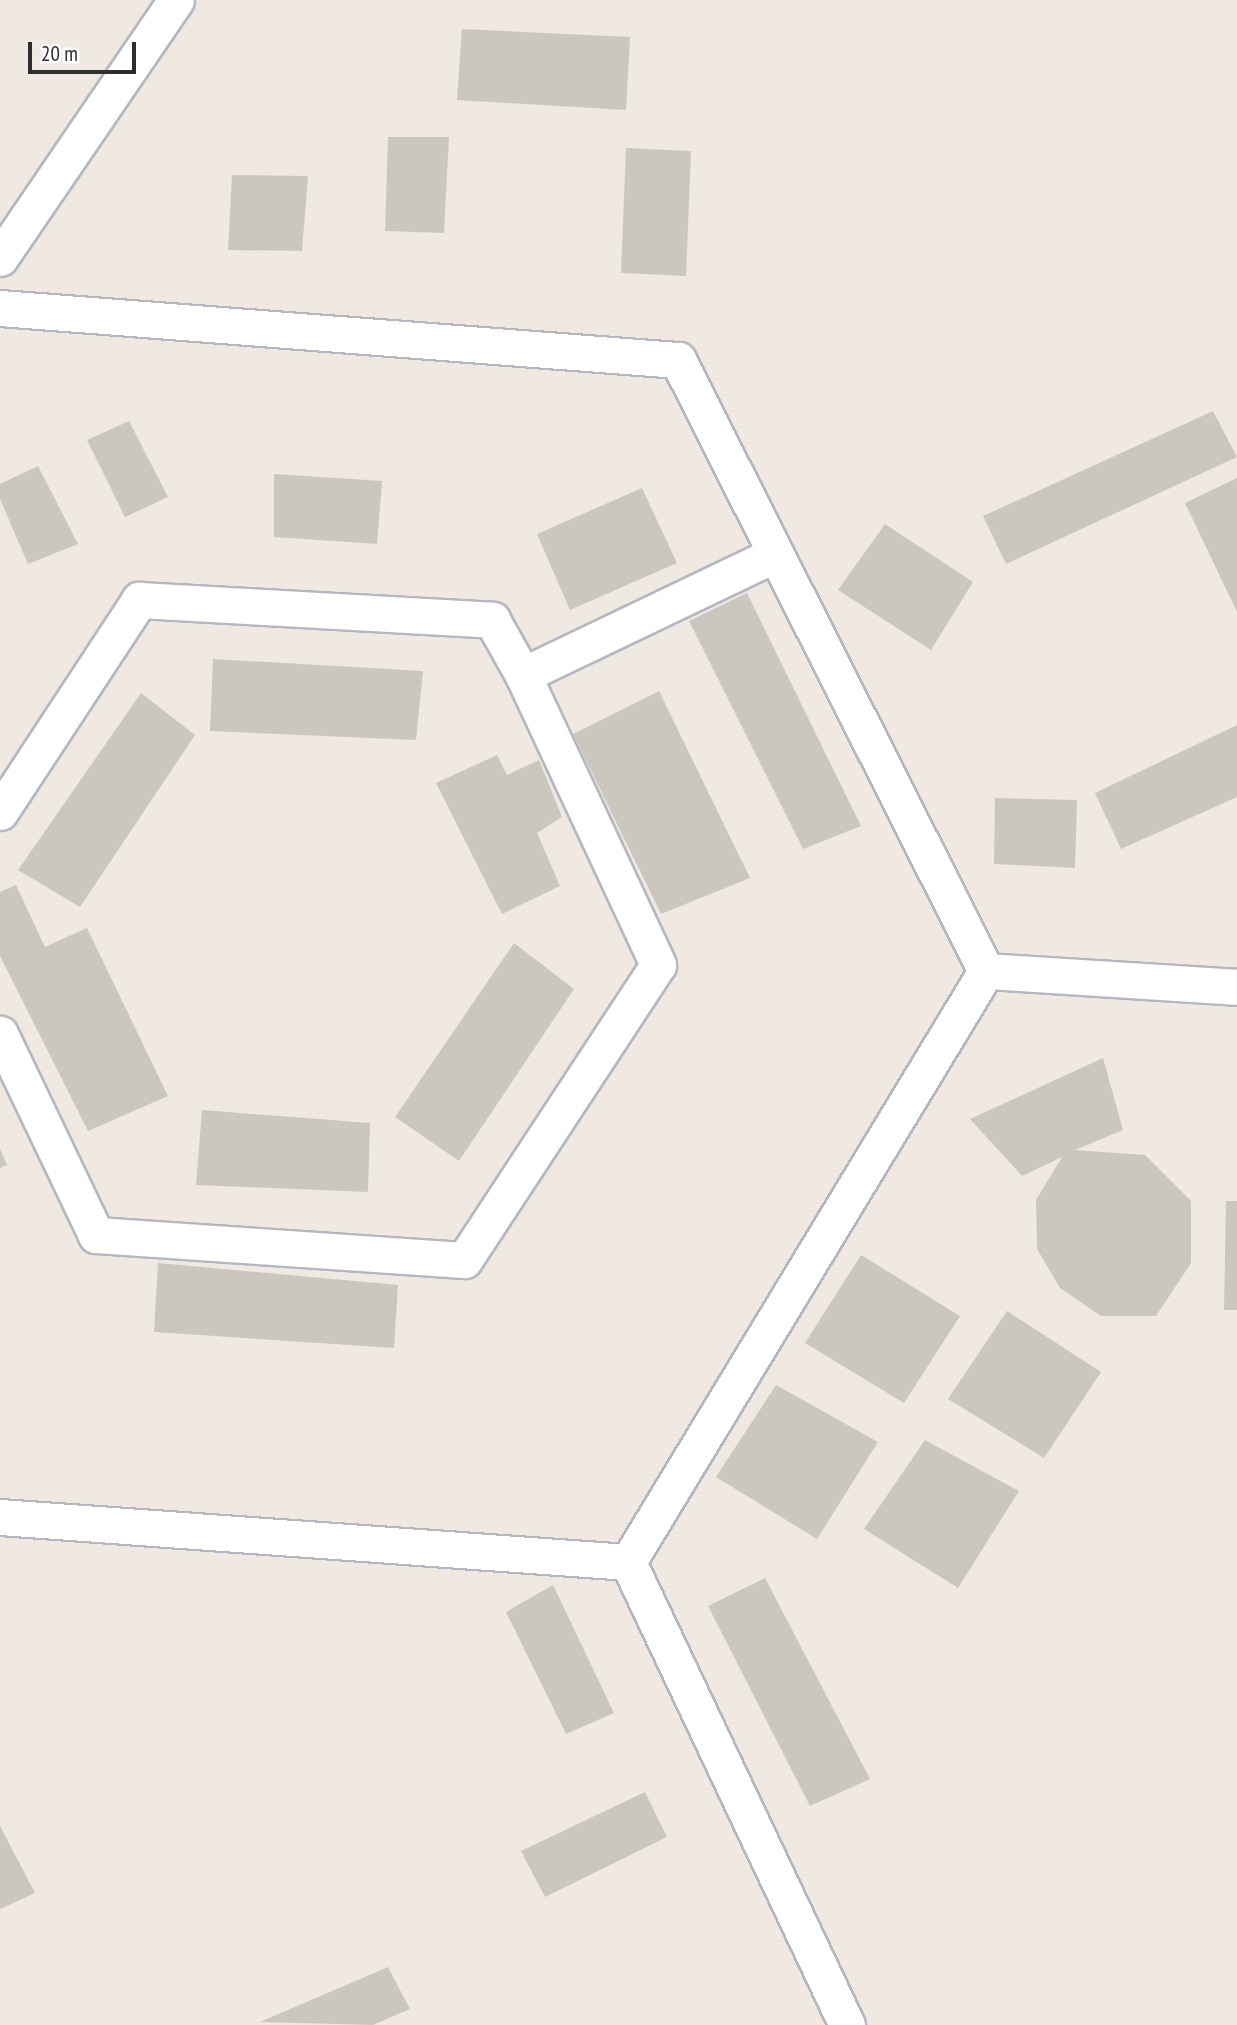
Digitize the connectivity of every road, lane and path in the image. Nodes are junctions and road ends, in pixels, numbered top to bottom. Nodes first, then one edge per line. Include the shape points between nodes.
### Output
1 (176, 0) edge
2 (0, 258) edge
3 (0, 308) edge
4 (775, 554) junction
5 (523, 675) junction
6 (0, 812) edge
7 (986, 971) junction
8 (1237, 987) edge
9 (5, 1056) edge
10 (0, 1517) edge
11 (628, 1562) junction
12 (847, 2025) edge

1 - 2 street
3 - 4 street via 678,360
4 - 5 street
4 - 7 street
5 - 6 street via 492,620 139,600
5 - 9 street via 658,965 464,1260 96,1235
7 - 8 street
7 - 11 street
10 - 11 street
11 - 12 street

